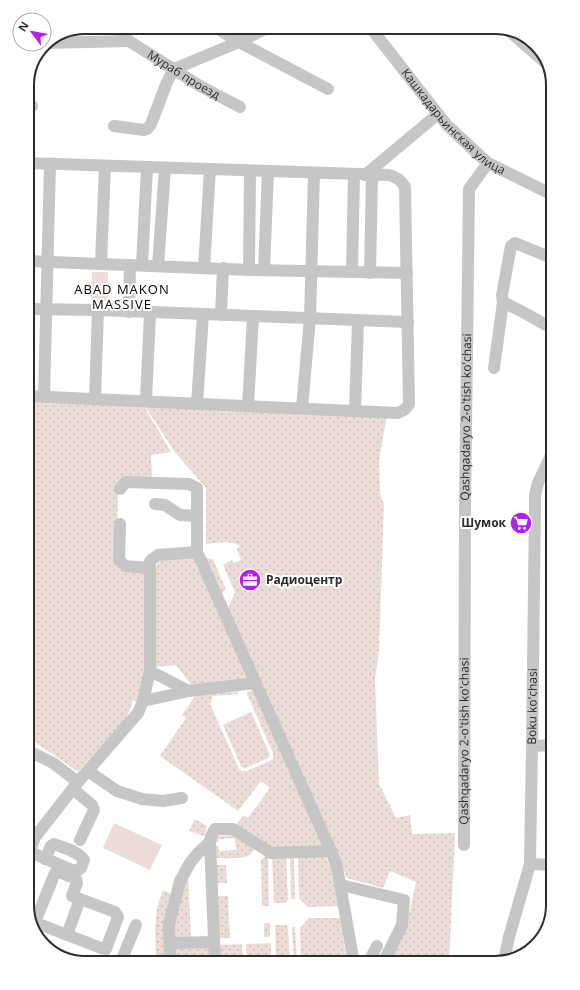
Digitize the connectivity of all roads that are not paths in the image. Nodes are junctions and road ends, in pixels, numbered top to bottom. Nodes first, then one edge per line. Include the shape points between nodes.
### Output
1 (124, 34) edge
2 (226, 34) edge
3 (255, 34) edge
4 (375, 34) edge
5 (129, 41) junction
6 (239, 42) junction
7 (57, 43) edge
8 (525, 44) edge
9 (534, 52) edge
10 (174, 69) junction
11 (328, 89) dead end
12 (240, 107) dead end
13 (438, 114) junction
14 (114, 126) dead end
15 (34, 163) edge
16 (488, 163) junction
17 (50, 164) junction
18 (105, 166) junction
19 (147, 167) junction
20 (165, 168) junction
21 (210, 169) junction
22 (250, 171) junction
23 (268, 171) junction
24 (314, 173) junction
25 (364, 175) junction
26 (546, 192) edge
27 (546, 256) edge
28 (34, 261) edge
29 (48, 262) junction
30 (101, 263) junction
31 (130, 265) junction
32 (142, 265) junction
33 (158, 266) junction
34 (204, 268) junction
35 (223, 268) junction
36 (249, 270) junction
37 (264, 270) junction
38 (311, 271) junction
39 (352, 272) junction
40 (370, 273) junction
41 (407, 273) junction
42 (503, 302) junction
43 (34, 309) edge
44 (46, 309) junction
45 (98, 310) junction
46 (129, 312) junction
47 (150, 312) junction
48 (203, 314) junction
49 (221, 315) junction
50 (253, 316) junction
51 (310, 318) junction
52 (358, 321) junction
53 (408, 322) junction
54 (546, 324) edge
55 (494, 368) dead end
56 (34, 396) edge
57 (44, 397) junction
58 (95, 399) junction
59 (146, 402) junction
60 (197, 404) junction
61 (248, 406) junction
62 (302, 408) junction
63 (355, 411) junction
64 (546, 477) edge
65 (120, 489) dead end
66 (155, 504) dead end
67 (197, 516) junction
68 (120, 524) dead end
69 (197, 552) junction
70 (150, 568) junction
71 (150, 671) junction
72 (256, 683) junction
73 (189, 691) junction
74 (143, 701) junction
75 (532, 746) junction
76 (546, 746) edge
77 (34, 754) edge
78 (88, 771) junction
79 (75, 786) junction
80 (182, 798) dead end
81 (34, 839) edge
82 (80, 840) dead end
83 (210, 842) junction
84 (464, 845) dead end
85 (331, 851) junction
86 (34, 856) edge
87 (46, 859) dead end
88 (530, 864) junction
89 (546, 865) edge
90 (341, 885) junction
91 (80, 899) junction
92 (35, 916) edge
93 (38, 924) edge
94 (136, 925) dead end
95 (67, 935) junction
96 (214, 942) junction
97 (170, 943) junction
98 (377, 946) dead end
99 (505, 955) edge
100 (123, 956) edge
101 (170, 956) edge
102 (215, 956) edge
103 (353, 956) edge
104 (372, 956) edge
105 (386, 956) edge

1 - 5 street, Мураб проезд
2 - 6 street
3 - 6 street
4 - 13 street, Кашкадарьинская улица
5 - 7 street
5 - 10 street, Мураб проезд
6 - 10 street
6 - 11 street
8 - 9 street
10 - 12 street, Мураб проезд
10 - 14 street via 147,129
13 - 16 street, Кашкадарьинская улица
13 - 25 street
15 - 17 street
16 - 26 street, Кашкадарьинская улица
16 - 84 street, Qashqadaryo 2-o'tish ko'chasi via 469,189
17 - 18 street
17 - 29 street
18 - 19 street
18 - 30 street
19 - 20 street
19 - 32 street
20 - 21 street
20 - 33 street
21 - 22 street
21 - 34 street
22 - 23 street
22 - 36 street
23 - 24 street
23 - 37 street
24 - 25 street
24 - 38 street
25 - 39 street
25 - 40 street
25 - 41 street via 396,177 406,187
27 - 42 street via 516,243 511,246
28 - 29 street
29 - 30 street
29 - 44 street
30 - 31 street
31 - 32 street
31 - 46 street
32 - 33 street
33 - 34 street
34 - 35 street
35 - 36 street
35 - 49 street
36 - 37 street
37 - 38 street
38 - 39 street
38 - 51 street
39 - 40 street
40 - 41 street
41 - 53 street
42 - 54 street
42 - 55 street
43 - 44 street
44 - 45 street
44 - 57 street
45 - 46 street
45 - 58 street
46 - 47 street
47 - 48 street
47 - 59 street
48 - 49 street
48 - 60 street
49 - 50 street
50 - 51 street
50 - 61 street
51 - 52 street
51 - 62 street
52 - 53 street
52 - 63 street
53 - 63 street via 408,407 398,413
56 - 57 street
57 - 58 street
58 - 59 street
59 - 60 street
60 - 61 street
61 - 62 street
62 - 63 street
64 - 75 street, Boku ko'chasi via 537,489 535,508
65 - 67 street via 126,482 189,484 197,488
66 - 67 street via 165,505 180,515
67 - 69 street
68 - 70 street via 119,560 125,566
69 - 70 street via 158,555 150,561
69 - 72 street
70 - 71 street
71 - 73 street
71 - 74 street
72 - 73 street
72 - 85 street
73 - 74 street
74 - 78 street via 138,713
75 - 76 street
75 - 88 street, Boku ko'chasi
77 - 79 street via 53,763
78 - 79 street
78 - 80 street via 117,791 142,799 164,801
79 - 81 street
79 - 82 street via 94,810
83 - 85 street via 214,829 233,829 271,853
83 - 96 street
83 - 97 street via 190,863 180,881 169,924
85 - 90 street
86 - 87 street
88 - 89 street
88 - 99 street, Boku ko'chasi
90 - 103 street
90 - 105 street via 404,900 402,925
91 - 92 street via 72,896 76,879 55,872
91 - 95 street
91 - 95 street via 115,912 118,917 106,949
93 - 95 street
94 - 100 street
96 - 97 street
96 - 102 street
97 - 101 street
98 - 104 street

